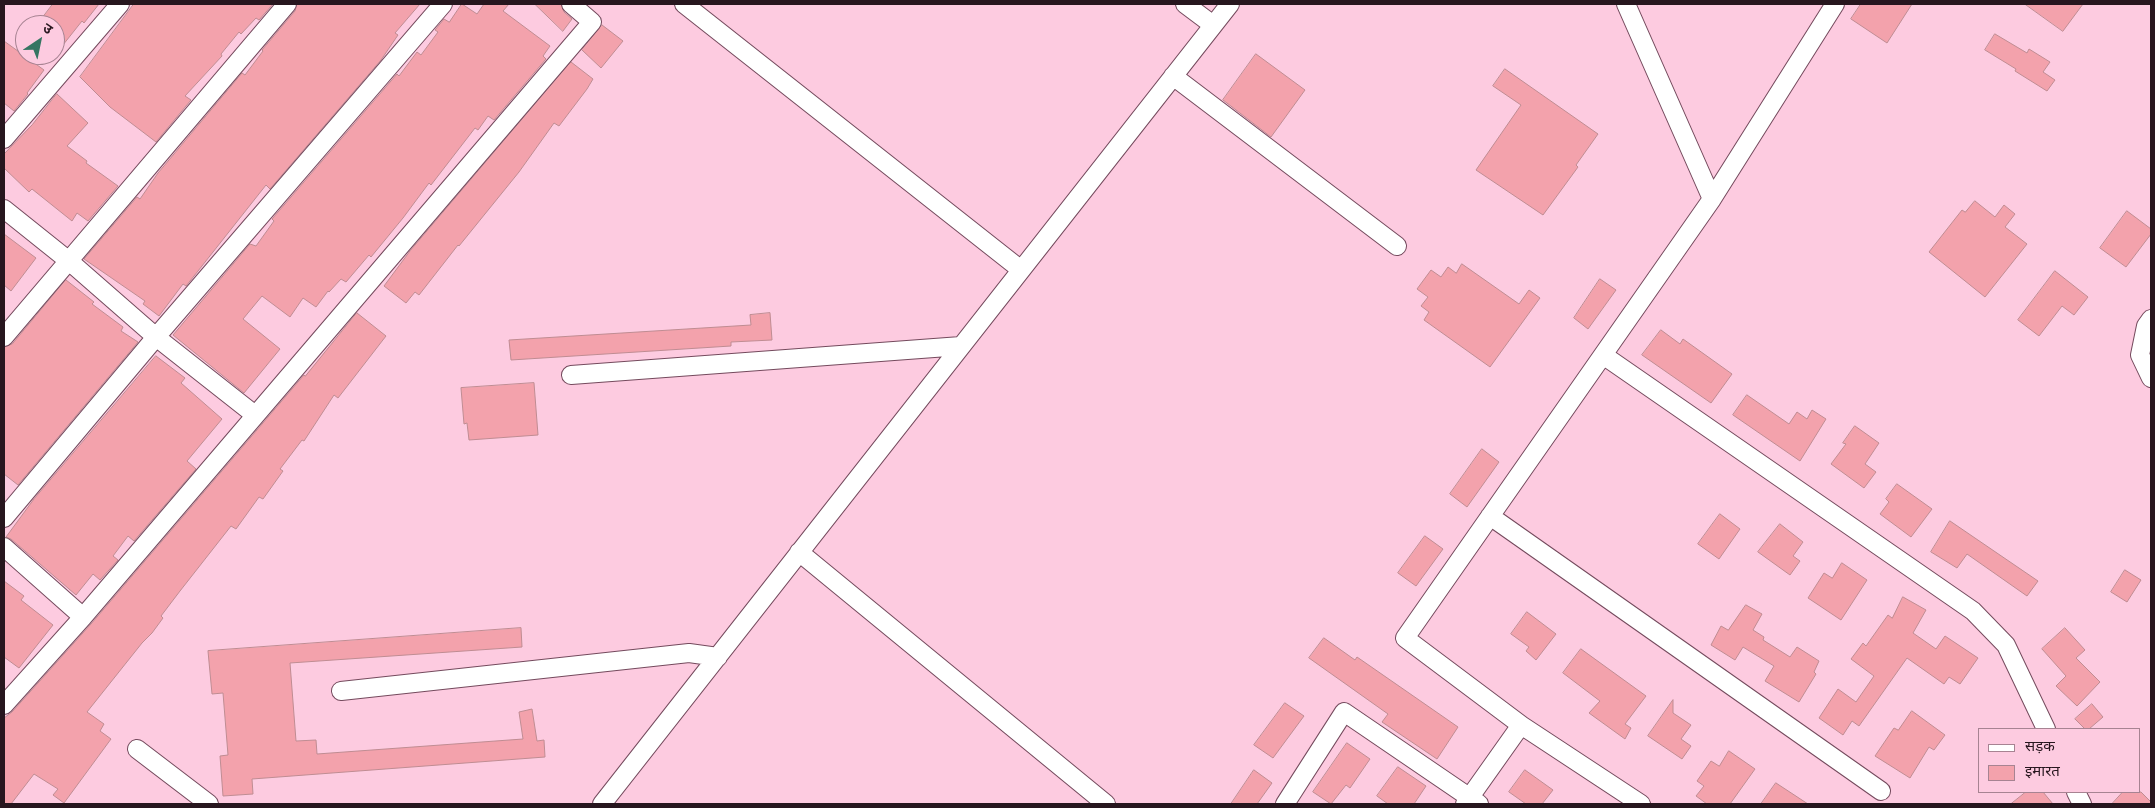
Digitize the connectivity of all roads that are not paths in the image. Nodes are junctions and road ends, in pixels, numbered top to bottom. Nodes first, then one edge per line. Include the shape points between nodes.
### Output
1 (120, 4) edge
2 (287, 4) edge
3 (443, 4) edge
4 (571, 4) edge
5 (684, 4) edge
6 (1185, 4) edge
7 (1230, 4) edge
8 (1626, 4) edge
9 (1835, 4) edge
10 (1213, 25) junction
11 (1173, 76) junction
12 (4, 139) edge
13 (1712, 199) junction
14 (4, 209) edge
15 (1397, 246) dead end
16 (69, 261) junction
17 (1020, 269) junction
18 (2151, 319) edge
19 (156, 336) junction
20 (4, 337) edge
21 (961, 346) junction
22 (1603, 355) junction
23 (571, 375) dead end
24 (2151, 378) edge
25 (254, 416) junction
26 (1490, 516) junction
27 (4, 518) edge
28 (4, 547) edge
29 (800, 552) junction
30 (83, 617) junction
31 (718, 656) junction
32 (341, 691) dead end
33 (4, 705) edge
34 (1521, 725) junction
35 (2046, 728) edge
36 (137, 749) dead end
37 (1881, 791) dead end
38 (1471, 802) edge
39 (210, 804) edge
40 (602, 804) edge
41 (1106, 804) edge
42 (1284, 804) edge
43 (1641, 804) edge

1 - 12 street
2 - 16 street
3 - 19 street
4 - 25 street via 592,22
5 - 17 street
6 - 10 street
7 - 10 street
8 - 13 street
9 - 13 street
10 - 11 street
11 - 15 street
11 - 17 street
13 - 22 street
14 - 16 street
16 - 19 street
16 - 20 street
17 - 21 street
18 - 24 street via 2146,326 2140,355
19 - 25 street
19 - 27 street
21 - 23 street
21 - 29 street
22 - 26 street
22 - 35 street via 1972,611 2006,645
25 - 30 street
26 - 34 street via 1404,638
26 - 37 street
28 - 30 street
29 - 31 street
29 - 41 street
30 - 33 street
31 - 32 street via 689,653
31 - 40 street
34 - 38 street
34 - 43 street
36 - 39 street
38 - 42 street via 1344,712

